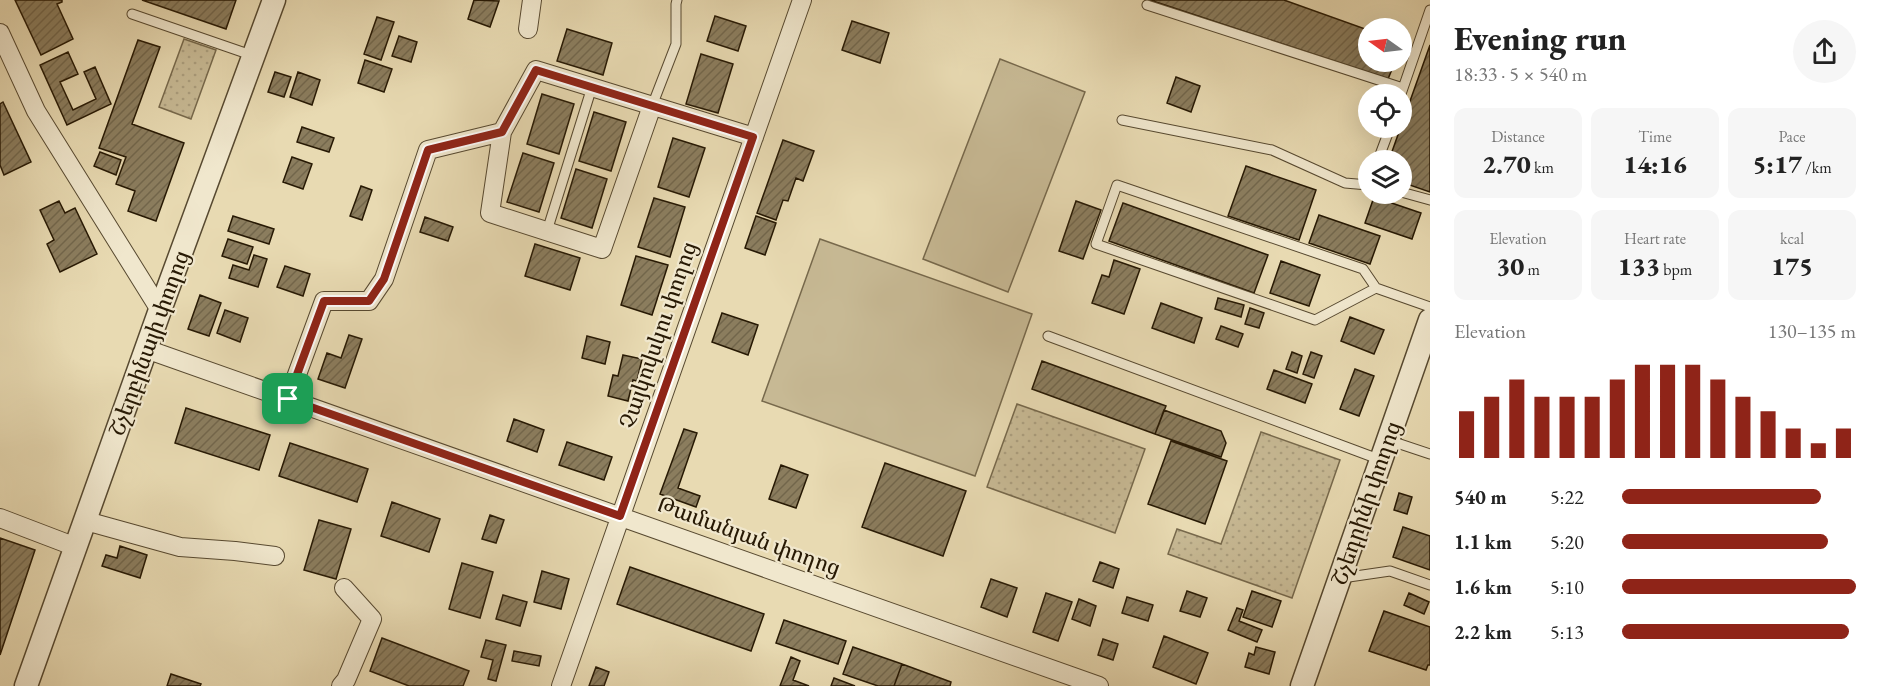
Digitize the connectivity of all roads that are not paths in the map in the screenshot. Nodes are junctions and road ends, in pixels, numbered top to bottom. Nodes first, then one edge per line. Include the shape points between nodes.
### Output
1 (274, 0) edge
2 (532, 0) edge
3 (677, 0) edge
4 (802, 0) edge
5 (1148, 5) dead end
6 (1430, 10) edge
7 (132, 14) dead end
8 (528, 29) dead end
9 (0, 33) edge
10 (254, 56) junction
11 (8, 69) edge
12 (1381, 84) edge
13 (1404, 84) edge
14 (592, 87) junction
15 (652, 106) junction
16 (1122, 120) dead end
17 (502, 132) junction
18 (753, 137) junction
19 (1358, 184) edge
20 (1412, 195) edge
21 (1430, 200) edge
22 (547, 231) junction
23 (1376, 288) junction
24 (1430, 307) edge
25 (160, 310) junction
26 (1430, 320) edge
27 (1048, 336) dead end
28 (146, 349) junction
29 (1421, 374) edge
30 (288, 399) junction
31 (1385, 450) junction
32 (1430, 454) edge
33 (620, 516) junction
34 (0, 518) edge
35 (86, 521) junction
36 (76, 547) junction
37 (275, 556) dead end
38 (1340, 578) junction
39 (1430, 585) edge
40 (344, 588) dead end
41 (26, 686) edge
42 (342, 686) edge
43 (561, 686) edge
44 (1099, 686) edge
45 (1302, 686) edge

1 - 10 street, Շչերբինայի փողոց
2 - 8 street
3 - 15 lane via 676,45
4 - 18 street, Չայկովսկու փողոց
5 - 12 lane
6 - 13 lane
7 - 10 lane
9 - 11 street
10 - 25 street, Շչերբինայի փողոց
11 - 25 street
14 - 15 street
14 - 17 street via 536,70
14 - 22 lane
15 - 18 street
15 - 22 street via 602,249
16 - 19 lane via 1272,150 1345,183
17 - 22 street via 490,213
17 - 30 street via 428,150 384,279 369,301 324,301
18 - 33 street, Չայկովսկու փողոց
20 - 21 lane
23 - 23 lane via 1364,269 1117,185 1096,244 1315,321
23 - 24 lane
25 - 28 street, Շչերբինայի փողոց
26 - 29 street, Շչեդրինի փողոց
27 - 31 lane
28 - 30 street, Թամանյան փողոց
28 - 35 street, Շչերբինայի փողոց
29 - 31 street, Շչեդրինի փողոց
30 - 33 street, Թամանյան փողոց
31 - 32 lane
31 - 38 street, Շչեդրինի փողոց
33 - 43 street, Չայկովսկու փողոց
33 - 44 street, Թամանյան փողոց
34 - 36 street
35 - 36 street, Շչերբինայի փողոց
35 - 37 street via 180,547
36 - 41 street, Շչերբինայի փողոց
38 - 39 lane via 1390,571
38 - 45 street, Շչեդրինի փողոց
40 - 42 street via 372,619

